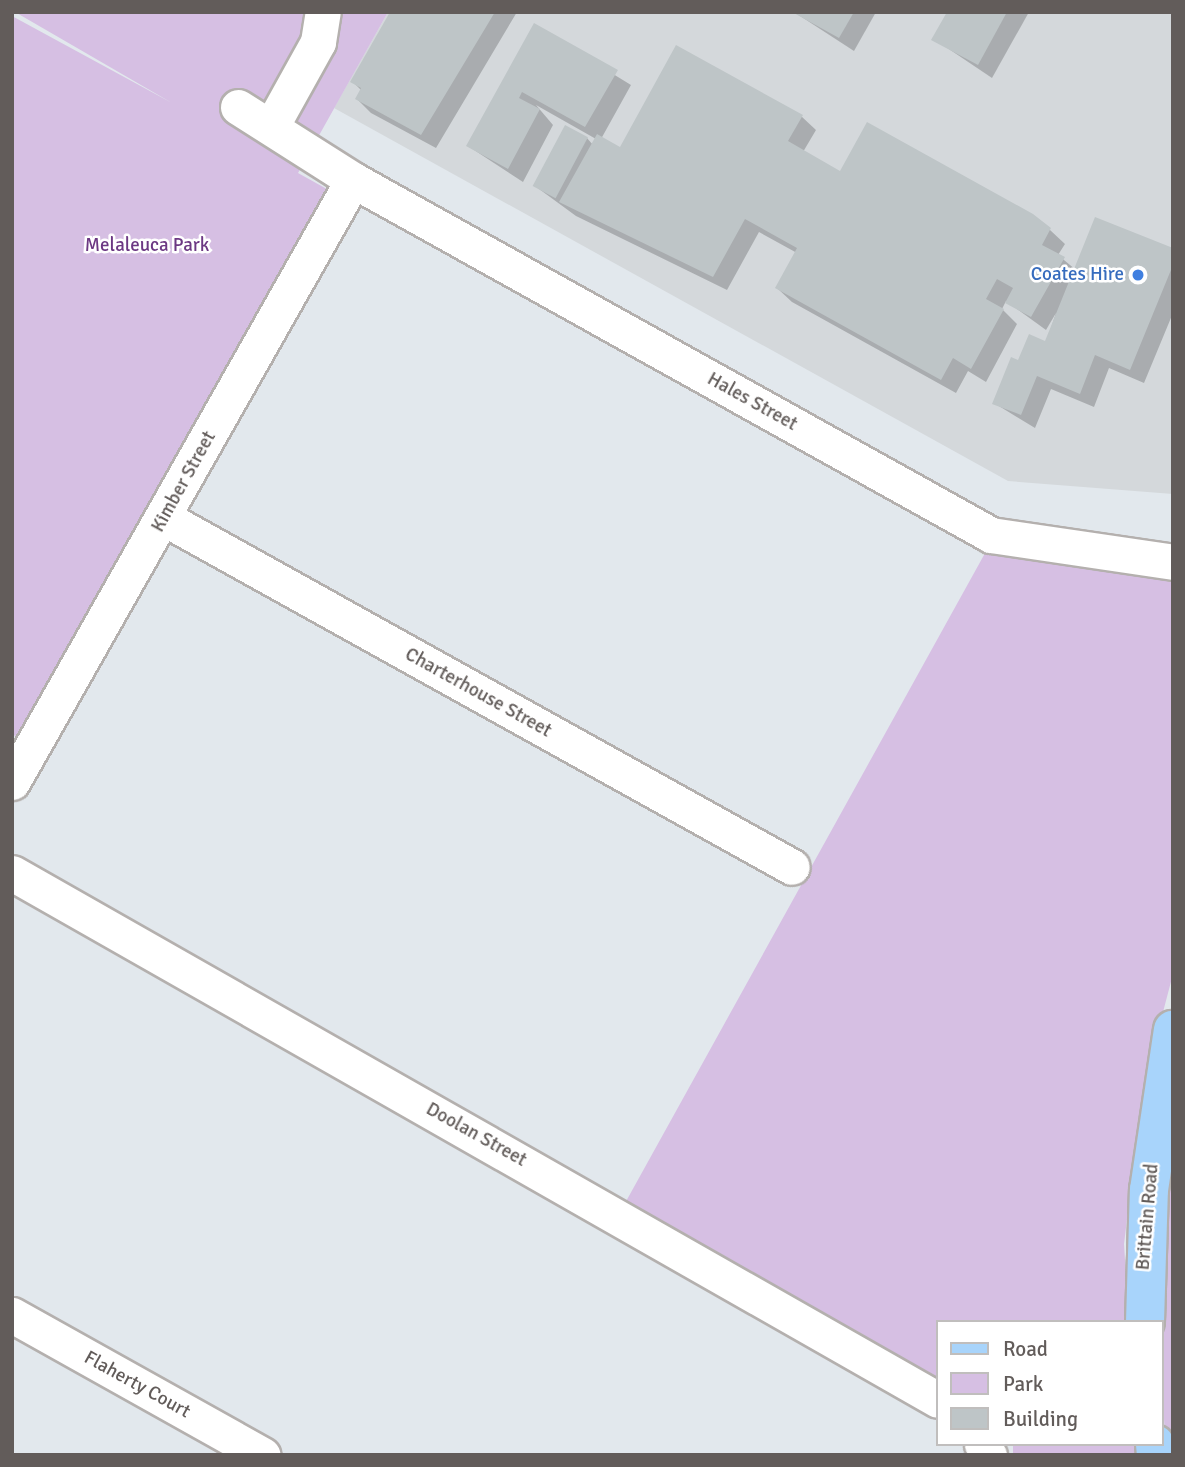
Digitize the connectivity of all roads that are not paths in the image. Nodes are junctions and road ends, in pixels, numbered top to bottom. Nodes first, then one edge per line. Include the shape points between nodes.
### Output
1 (323, 12) edge
2 (238, 107) dead end
3 (272, 125) junction
4 (353, 180) junction
5 (163, 518) junction
6 (1173, 562) edge
7 (13, 777) edge
8 (792, 867) dead end
9 (12, 873) edge
10 (1173, 1030) edge
11 (12, 1315) edge
12 (1145, 1320) edge
13 (936, 1399) edge
14 (262, 1455) edge

1 - 3 street via 318,42
2 - 3 street, Hales Street
3 - 4 street, Hales Street
4 - 5 street, Kimber Street
4 - 6 street, Hales Street via 991,536
5 - 7 street, Kimber Street
5 - 8 street, Charterhouse Street
9 - 13 street, Doolan Street
10 - 12 main road, Brittain Road via 1149,1190
11 - 14 street, Flaherty Court

